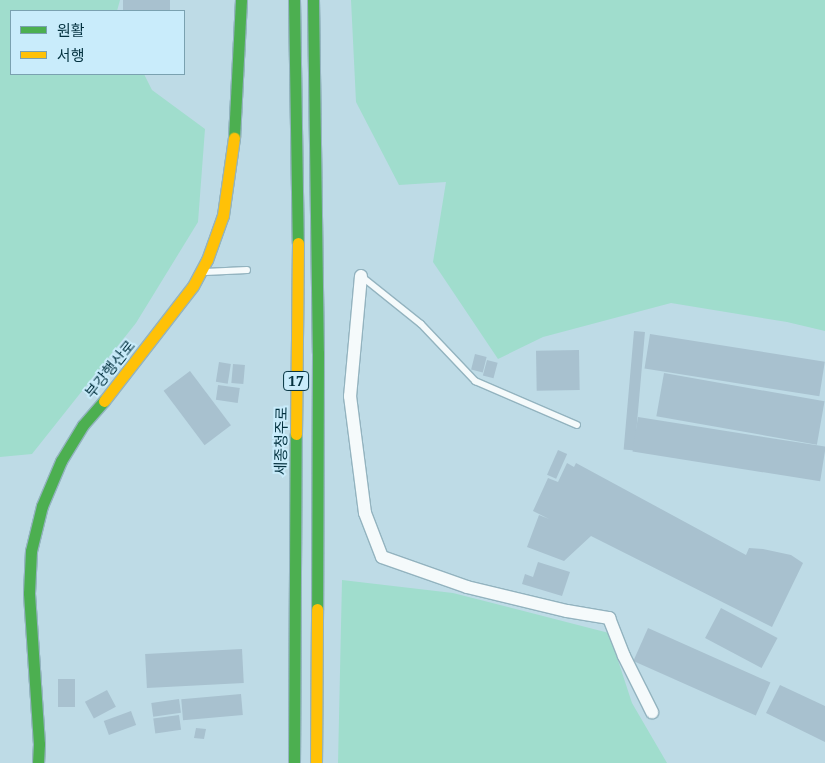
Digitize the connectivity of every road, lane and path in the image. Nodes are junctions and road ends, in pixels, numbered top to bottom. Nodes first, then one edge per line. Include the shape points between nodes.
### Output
1 (240, 0) edge
2 (294, 0) edge
3 (313, 0) edge
4 (247, 270) dead end
5 (201, 272) junction
6 (362, 276) joint
7 (577, 425) dead end
8 (652, 712) dead end
9 (38, 763) edge
10 (294, 763) edge
11 (316, 763) edge

1 - 5 main road, 부강행산로 via 234,136 223,215
2 - 10 main road, 세종청주로 / 17 via 298,187
3 - 11 main road, 17 via 318,353
4 - 5 lane
5 - 9 main road, 부강행산로 via 132,367 83,425 61,462 42,506 31,551 29,593
6 - 7 lane via 421,324 475,381
6 - 8 street via 350,396 365,513 382,557 467,587 609,618

